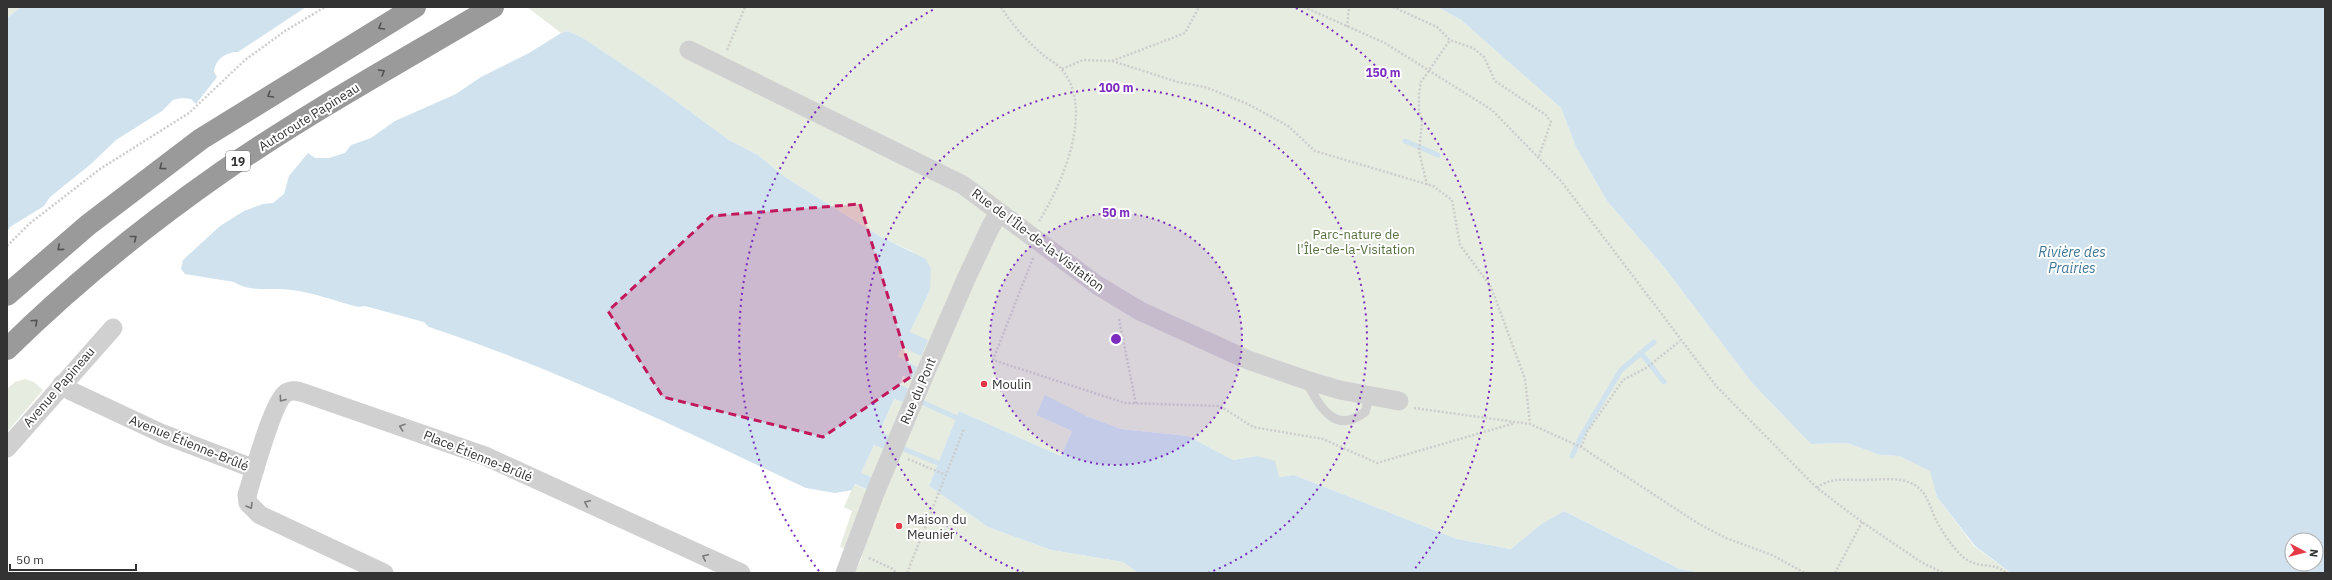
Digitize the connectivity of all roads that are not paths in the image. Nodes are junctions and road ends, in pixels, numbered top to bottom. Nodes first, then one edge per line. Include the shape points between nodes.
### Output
1 (415, 7) edge
2 (493, 7) edge
3 (689, 50) dead end
4 (999, 212) junction
5 (7, 296) edge
6 (113, 328) dead end
7 (7, 348) edge
8 (1306, 380) junction
9 (62, 384) junction
10 (1370, 396) junction
11 (1399, 401) road end
12 (7, 448) edge
13 (255, 469) junction
14 (384, 573) edge
15 (741, 573) edge
16 (845, 573) edge

1 -> 5 highway via 201,139 93,220
7 -> 2 highway, Autoroute Papineau / 19 via 114,254 221,172 348,92
3 - 4 street, Rue de l'Île-de-la-Visitation via 963,185
4 - 8 street, Rue de l'Île-de-la-Visitation via 1036,232 1120,301 1219,347
4 - 16 street, Rue du Pont via 939,342 875,493
6 - 9 street, Avenue Papineau
8 - 10 street, Rue de l'Île-de-la-Visitation
8 - 10 lane via 1320,407 1340,421 1350,421 1365,412
9 - 12 street, Avenue Papineau
9 - 13 street, Avenue Étienne-Brûlé via 71,391 162,434
10 - 11 street, Rue de l'Île-de-la-Visitation
13 -> 14 street, Avenue Étienne-Brûlé via 247,499 254,512
15 -> 13 street, Place Étienne-Brûlé via 485,456 297,391 288,392 280,399

